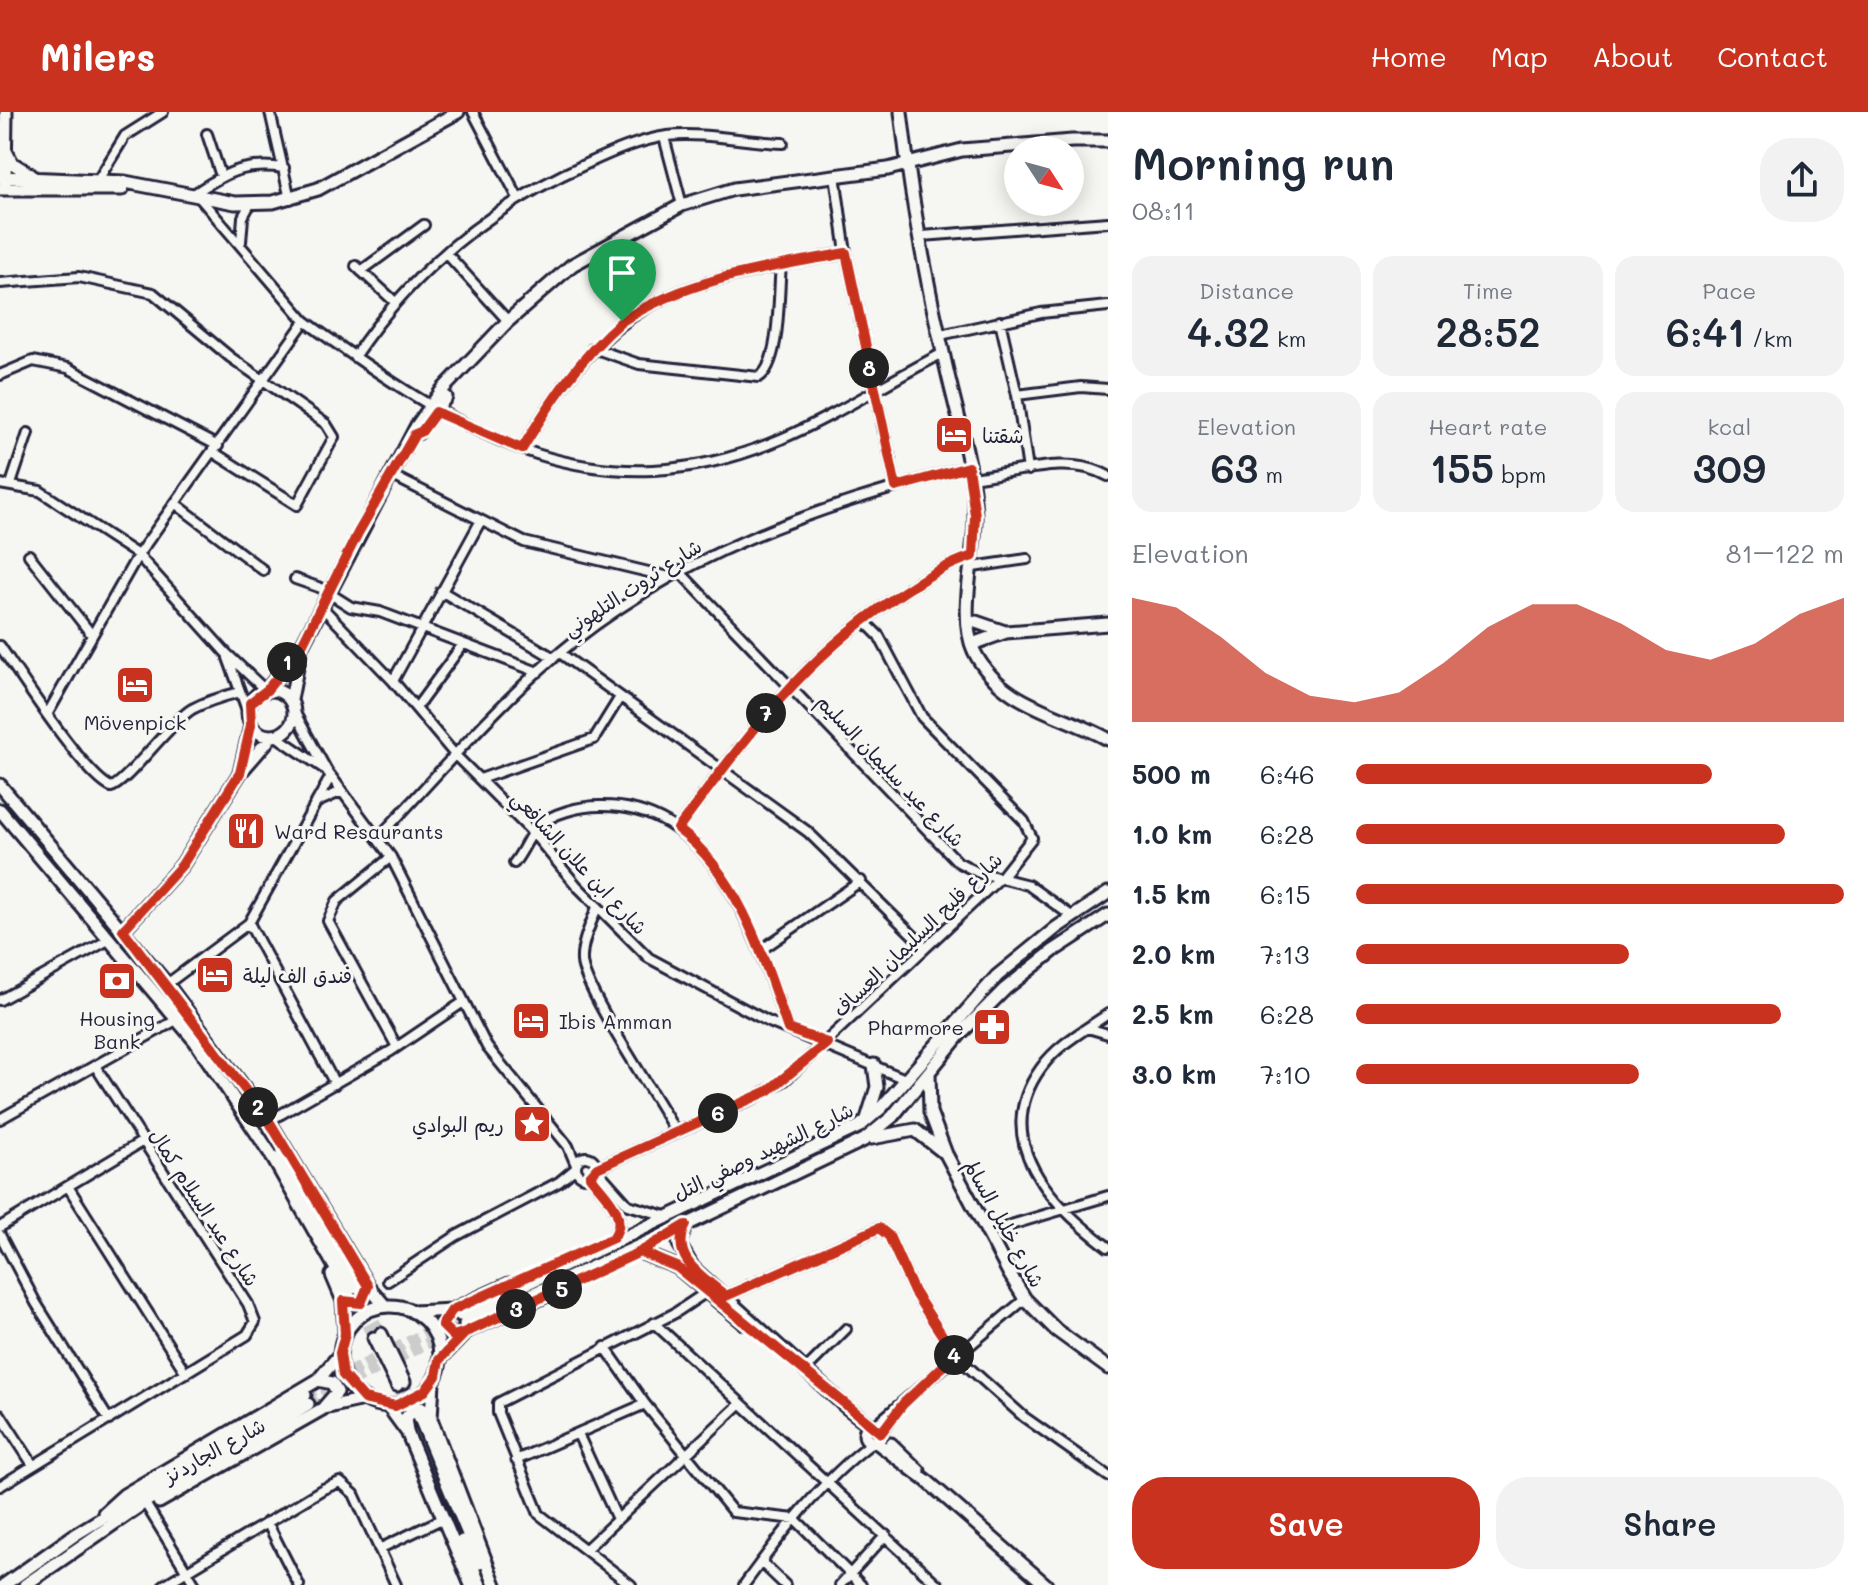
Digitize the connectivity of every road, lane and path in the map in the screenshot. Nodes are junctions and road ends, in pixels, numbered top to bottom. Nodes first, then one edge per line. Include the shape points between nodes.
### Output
1 (6, 112) edge
2 (163, 112) edge
3 (270, 112) edge
4 (458, 112) edge
5 (473, 112) edge
6 (901, 112) edge
7 (207, 134) dead end
8 (664, 137) junction
9 (1108, 141) edge
10 (783, 143) dead end
11 (4, 145) junction
12 (908, 162) junction
13 (284, 168) junction
14 (835, 175) junction
15 (221, 176) junction
16 (39, 177) junction
17 (98, 180) junction
18 (2, 183) edge
19 (166, 189) junction
20 (194, 195) junction
21 (518, 198) junction
22 (290, 199) junction
23 (250, 204) junction
24 (682, 205) junction
25 (1108, 222) edge
26 (424, 225) dead end
27 (922, 236) junction
28 (241, 243) junction
29 (446, 253) junction
30 (846, 253) junction
31 (781, 266) junction
32 (0, 283) edge
33 (394, 301) junction
34 (1108, 306) edge
35 (305, 321) junction
36 (508, 321) junction
37 (1000, 321) junction
38 (940, 335) junction
39 (593, 348) junction
40 (943, 353) junction
41 (354, 357) junction
42 (0, 375) edge
43 (263, 380) junction
44 (874, 389) junction
45 (1108, 389) edge
46 (1017, 395) junction
47 (433, 410) junction
48 (28, 433) dead end
49 (215, 449) junction
50 (522, 449) junction
51 (1028, 470) junction
52 (969, 472) junction
53 (391, 475) junction
54 (1108, 476) edge
55 (0, 484) edge
56 (11, 484) junction
57 (896, 487) junction
58 (176, 504) junction
59 (480, 522) junction
60 (29, 555) dead end
61 (138, 555) junction
62 (1027, 559) dead end
63 (973, 561) junction
64 (263, 570) dead end
65 (679, 571) junction
66 (669, 577) junction
67 (295, 579) dead end
68 (971, 584) junction
69 (441, 591) junction
70 (327, 592) junction
71 (321, 606) junction
72 (863, 620) junction
73 (976, 622) junction
74 (1108, 624) edge
75 (421, 629) junction
76 (1006, 632) junction
77 (92, 635) junction
78 (978, 642) junction
79 (463, 644) junction
80 (0, 646) edge
81 (301, 647) junction
82 (226, 653) junction
83 (557, 656) junction
84 (980, 659) junction
85 (538, 672) junction
86 (393, 681) junction
87 (789, 686) junction
88 (266, 690) junction
89 (240, 692) junction
90 (620, 697) junction
91 (291, 700) junction
92 (416, 708) junction
93 (48, 713) junction
94 (295, 713) junction
95 (250, 719) junction
96 (1106, 735) edge
97 (274, 736) junction
98 (456, 756) junction
99 (722, 769) junction
100 (240, 773) junction
101 (329, 773) junction
102 (480, 779) junction
103 (0, 785) edge
104 (342, 791) junction
105 (317, 802) junction
106 (0, 810) edge
107 (678, 829) junction
108 (533, 833) junction
109 (378, 838) junction
110 (391, 857) junction
111 (514, 863) dead end
112 (1002, 876) junction
113 (861, 881) junction
114 (1108, 893) edge
115 (597, 907) junction
116 (1108, 915) edge
117 (1073, 917) junction
118 (249, 923) junction
119 (123, 930) junction
120 (110, 939) junction
121 (925, 947) junction
122 (761, 950) junction
123 (167, 984) junction
124 (0, 1000) edge
125 (462, 1003) junction
126 (1108, 1014) edge
127 (178, 1019) junction
128 (1088, 1028) junction
129 (788, 1029) junction
130 (1108, 1034) edge
131 (827, 1043) junction
132 (397, 1047) junction
133 (874, 1065) junction
134 (96, 1067) junction
135 (929, 1072) junction
136 (905, 1079) junction
137 (335, 1084) junction
138 (250, 1097) junction
139 (0, 1119) edge
140 (269, 1121) junction
141 (866, 1122) junction
142 (675, 1131) junction
143 (864, 1140) junction
144 (143, 1141) junction
145 (568, 1146) junction
146 (946, 1154) junction
147 (576, 1166) junction
148 (591, 1168) junction
149 (559, 1182) junction
150 (69, 1188) junction
151 (1108, 1196) edge
152 (1060, 1207) junction
153 (679, 1213) junction
154 (663, 1215) junction
155 (0, 1227) edge
156 (681, 1228) junction
157 (987, 1232) junction
158 (0, 1235) edge
159 (613, 1238) junction
160 (1108, 1247) edge
161 (640, 1252) junction
162 (388, 1281) dead end
163 (708, 1291) junction
164 (354, 1292) junction
165 (726, 1296) junction
166 (1025, 1299) junction
167 (385, 1306) junction
168 (413, 1312) junction
169 (461, 1320) junction
170 (654, 1323) junction
171 (846, 1329) dead end
172 (345, 1334) junction
173 (377, 1336) tunnel mouth
174 (605, 1347) junction
175 (340, 1353) junction
176 (955, 1355) junction
177 (439, 1360) junction
178 (1108, 1368) edge
179 (805, 1370) junction
180 (186, 1373) junction
181 (318, 1380) junction
182 (433, 1380) junction
183 (401, 1384) tunnel mouth
184 (364, 1399) junction
185 (306, 1400) tunnel mouth
186 (645, 1404) junction
187 (740, 1404) junction
188 (388, 1406) junction
189 (324, 1408) junction
190 (0, 1414) edge
191 (420, 1418) junction
192 (109, 1420) junction
193 (407, 1432) junction
194 (578, 1434) junction
195 (873, 1435) junction
196 (684, 1456) junction
197 (516, 1460) junction
198 (33, 1465) junction
199 (1108, 1476) edge
200 (829, 1483) junction
201 (0, 1486) edge
202 (148, 1508) junction
203 (442, 1519) junction
204 (617, 1519) junction
205 (795, 1519) junction
206 (267, 1522) junction
207 (101, 1525) junction
208 (886, 1535) junction
209 (379, 1549) junction
210 (586, 1549) junction
211 (761, 1562) junction
212 (185, 1570) junction
213 (849, 1574) junction
214 (4, 1585) edge
215 (25, 1585) edge
216 (164, 1585) edge
217 (195, 1585) edge
218 (299, 1585) edge
219 (396, 1585) edge
220 (471, 1585) edge
221 (480, 1585) edge
222 (493, 1585) edge
223 (631, 1585) edge
224 (744, 1585) edge
225 (785, 1585) edge
226 (840, 1585) edge
227 (861, 1585) edge
228 (938, 1585) edge
229 (1046, 1585) edge

1 - 11 street
2 - 17 street via 125,136
3 - 13 street
4 - 22 street
5 - 21 street
6 - 12 street
7 - 15 street
8 - 10 street via 695,134
8 - 21 street via 612,152
8 - 24 street
9 - 12 street via 962,150
11 - 16 street via 17,167
11 - 18 street
12 - 14 street
12 - 27 street
13 - 15 street via 255,164
13 - 22 street
14 - 24 street via 769,182
14 - 30 street
15 - 20 street
16 - 17 street
16 - 18 street
17 - 19 street
18 - 19 street
19 - 20 street
20 - 23 street
20 - 28 street
21 - 29 street
22 - 23 street
23 - 28 street
24 - 36 street via 572,265
25 - 27 street
26 - 33 street via 359,269
27 - 38 street
28 - 35 street
29 - 33 street
29 - 36 street
30 - 31 street
30 - 44 street
31 - 39 street via 719,277 663,298 622,321
31 - 39 street via 773,355 759,377 639,364
32 - 43 street via 66,276 145,290 167,301
33 - 41 street
34 - 37 street
35 - 41 street
35 - 43 street
36 - 47 street
37 - 38 street
37 - 46 street
38 - 40 street
39 - 50 street
40 - 44 street
40 - 52 street
41 - 47 street
42 - 49 street via 33,361 68,368
43 - 49 street
43 - 49 street via 333,434 301,502 289,503
44 - 50 street via 784,438 692,464 644,471 601,469
44 - 57 street
45 - 46 street
46 - 51 street
47 - 50 street
47 - 53 street
48 - 56 street
49 - 58 street
51 - 52 street, شارع ثروت التلهوني
51 - 54 street, شارع ثروت التلهوني via 1081,466
52 - 57 street, شارع ثروت التلهوني
52 - 63 street via 975,515
53 - 59 street
53 - 70 street
55 - 56 street
56 - 61 street via 55,499
57 - 65 street, شارع ثروت التلهوني via 764,530
58 - 61 street
58 - 64 street
59 - 66 street via 539,547
59 - 69 street
60 - 77 street
61 - 77 street
61 - 82 street
62 - 63 street
63 - 68 street
63 - 72 street via 937,571
65 - 66 street, شارع ثروت التلهوني
65 - 87 street, شارع عيد سليمان السليم
66 - 83 street, شارع ثروت التلهوني
67 - 70 street
68 - 73 street
68 - 84 street via 969,624
69 - 75 street
69 - 83 street
70 - 71 street
70 - 75 street via 347,605
71 - 81 street
71 - 86 street, شارع ابن علان الشافعي
72 - 87 street
72 - 112 street, شارع فليح السليمان العساف via 879,636 922,717 1031,831 1025,850
73 - 76 street
73 - 78 street
74 - 76 street
75 - 79 street
75 - 86 street
76 - 78 street
77 - 93 street
78 - 84 street
79 - 85 street
79 - 92 street
80 - 93 street
81 - 88 street
81 - 91 street
82 - 88 street
82 - 89 street
83 - 85 street, شارع ثروت التلهوني
83 - 90 street
84 - 96 street via 1024,703
85 - 98 street, شارع ثروت التلهوني
86 - 92 street, شارع ابن علان الشافعي
87 - 99 street
87 - 112 street, شارع عيد سليمان السليم via 958,862
88 - 91 street via 281,691
88 - 95 street via 250,703
89 - 93 street via 191,710 115,787 103,783
89 - 95 street
90 - 99 street
90 - 102 street via 594,739
91 - 94 street
92 - 98 street, شارع ابن علان الشافعي
94 - 97 street via 292,723
94 - 101 street
95 - 97 street via 257,731
95 - 100 street
97 - 100 street
97 - 101 street
98 - 102 street, شارع ابن علان الشافعي
98 - 109 street, شارع ثروت التلهوني
99 - 107 street
99 - 113 street via 808,832
100 - 119 street via 182,865
101 - 104 street
101 - 105 street
102 - 108 street, شارع ابن علان الشافعي
103 - 119 street
104 - 105 street
104 - 109 street
105 - 118 street
106 - 120 street
107 - 108 street via 625,809 593,806 545,821
107 - 122 street via 701,849 726,884
108 - 111 street
108 - 115 street, شارع ابن علان الشافعي
109 - 110 street
110 - 125 street
110 - 132 street via 337,901 328,921
112 - 117 street, شارع عيد سليمان السليم via 1036,889
112 - 121 street, شارع فليح السليمان العساف
113 - 121 street
113 - 122 street
114 - 117 street, شارع الشهيد وصفي التل
115 - 129 street, شارع ابن علان الشافعي via 649,958
115 - 142 street via 582,968
116 - 135 street, شارع الشهيد وصفي التل via 1026,970
117 - 136 street, شارع الشهيد وصفي التل via 997,976
118 - 123 street
118 - 137 street
119 - 123 street
120 - 124 street
120 - 127 street
121 - 131 street, شارع فليح السليمان العساف
122 - 129 street
123 - 138 street
125 - 132 street
125 - 145 street via 492,1054
126 - 128 street
127 - 134 street
127 - 164 street
128 - 130 street
128 - 152 street via 1041,1067 1021,1114 1028,1158
129 - 131 street, شارع ابن علان الشافعي
131 - 133 street, شارع ابن علان الشافعي
131 - 142 street, شارع فليح السليمان العساف via 768,1091
132 - 137 street
133 - 136 street, شارع ابن علان الشافعي
133 - 141 street via 877,1087
134 - 139 street
134 - 144 street, شارع عبد السلام كمال
135 - 143 street, شارع الشهيد وصفي التل via 892,1117
135 - 146 street, شارع خليل السالم via 930,1112
136 - 141 street, شارع الشهيد وصفي التل
137 - 140 street
138 - 140 street
138 - 164 street
140 - 164 street
141 - 153 street, شارع الشهيد وصفي التل
142 - 148 street, شارع فليح السليمان العساف
143 - 146 street, شارع خليل السالم via 909,1129 922,1132
143 - 156 street, شارع الشهيد وصفي التل
144 - 150 street
144 - 180 street, شارع عبد السلام كمال via 255,1322 247,1335
145 - 147 street
145 - 148 street
146 - 157 street, شارع خليل السالم
147 - 148 street
147 - 148 street
147 - 149 street
148 - 149 street
148 - 154 street via 628,1205
148 - 159 street via 620,1216
149 - 162 street via 456,1236
150 - 155 street
150 - 180 street
151 - 152 street
152 - 157 street
152 - 160 street
153 - 154 street
153 - 169 street, شارع الشهيد وصفي التل
154 - 159 street
156 - 161 street
156 - 165 street via 682,1255
156 - 169 street, شارع الشهيد وصفي التل
157 - 166 street, شارع خليل السالم
158 - 192 street
159 - 169 street
161 - 163 street via 669,1262
161 - 169 street
163 - 170 street
163 - 179 street
164 - 167 street
164 - 172 street
165 - 176 street via 879,1228 889,1236 914,1292
165 - 179 street
166 - 176 street
166 - 178 street, شارع خليل السالم
167 - 168 street
167 - 172 street via 361,1315
168 - 169 street
168 - 177 street via 434,1332
169 - 177 street
170 - 174 street
170 - 187 street
171 - 179 street
172 - 175 street
173 - 183 street
174 - 186 street
174 - 197 street via 498,1403
175 - 181 street, شارع الجاردنز
175 - 184 street via 343,1375
176 - 195 street
176 - 199 street via 1024,1417
177 - 182 street
179 - 195 street
180 - 192 street, شارع عبد السلام كمال
181 - 189 street via 332,1383 337,1392
181 - 207 street, شارع الجاردنز via 116,1500
182 - 188 street via 414,1400
182 - 191 street
184 - 188 street
184 - 189 street, شارع الجاردنز
185 - 207 street
186 - 194 street
186 - 196 street
187 - 196 street
187 - 200 street
188 - 193 street
189 - 202 street, شارع الجاردنز
190 - 198 street
191 - 193 street via 424,1410 413,1410 405,1419
191 - 221 street
191 - 222 street
192 - 198 street, شارع عبد السلام كمال
193 - 203 street
194 - 197 street
194 - 204 street
195 - 200 street
195 - 229 street
196 - 204 street
196 - 205 street via 733,1512
197 - 210 street via 539,1514
198 - 201 street, شارع عبد السلام كمال
200 - 205 street
200 - 208 street
202 - 207 street, شارع الجاردنز
202 - 212 street
203 - 209 street
203 - 220 street
204 - 210 street
205 - 211 street
205 - 213 street
206 - 209 street via 323,1489 345,1483
206 - 212 street
206 - 218 street
207 - 214 street
207 - 215 street
208 - 213 street
208 - 228 street
209 - 219 street
210 - 223 street
211 - 224 street
211 - 225 street
212 - 216 street
212 - 217 street
213 - 226 street
213 - 227 street

